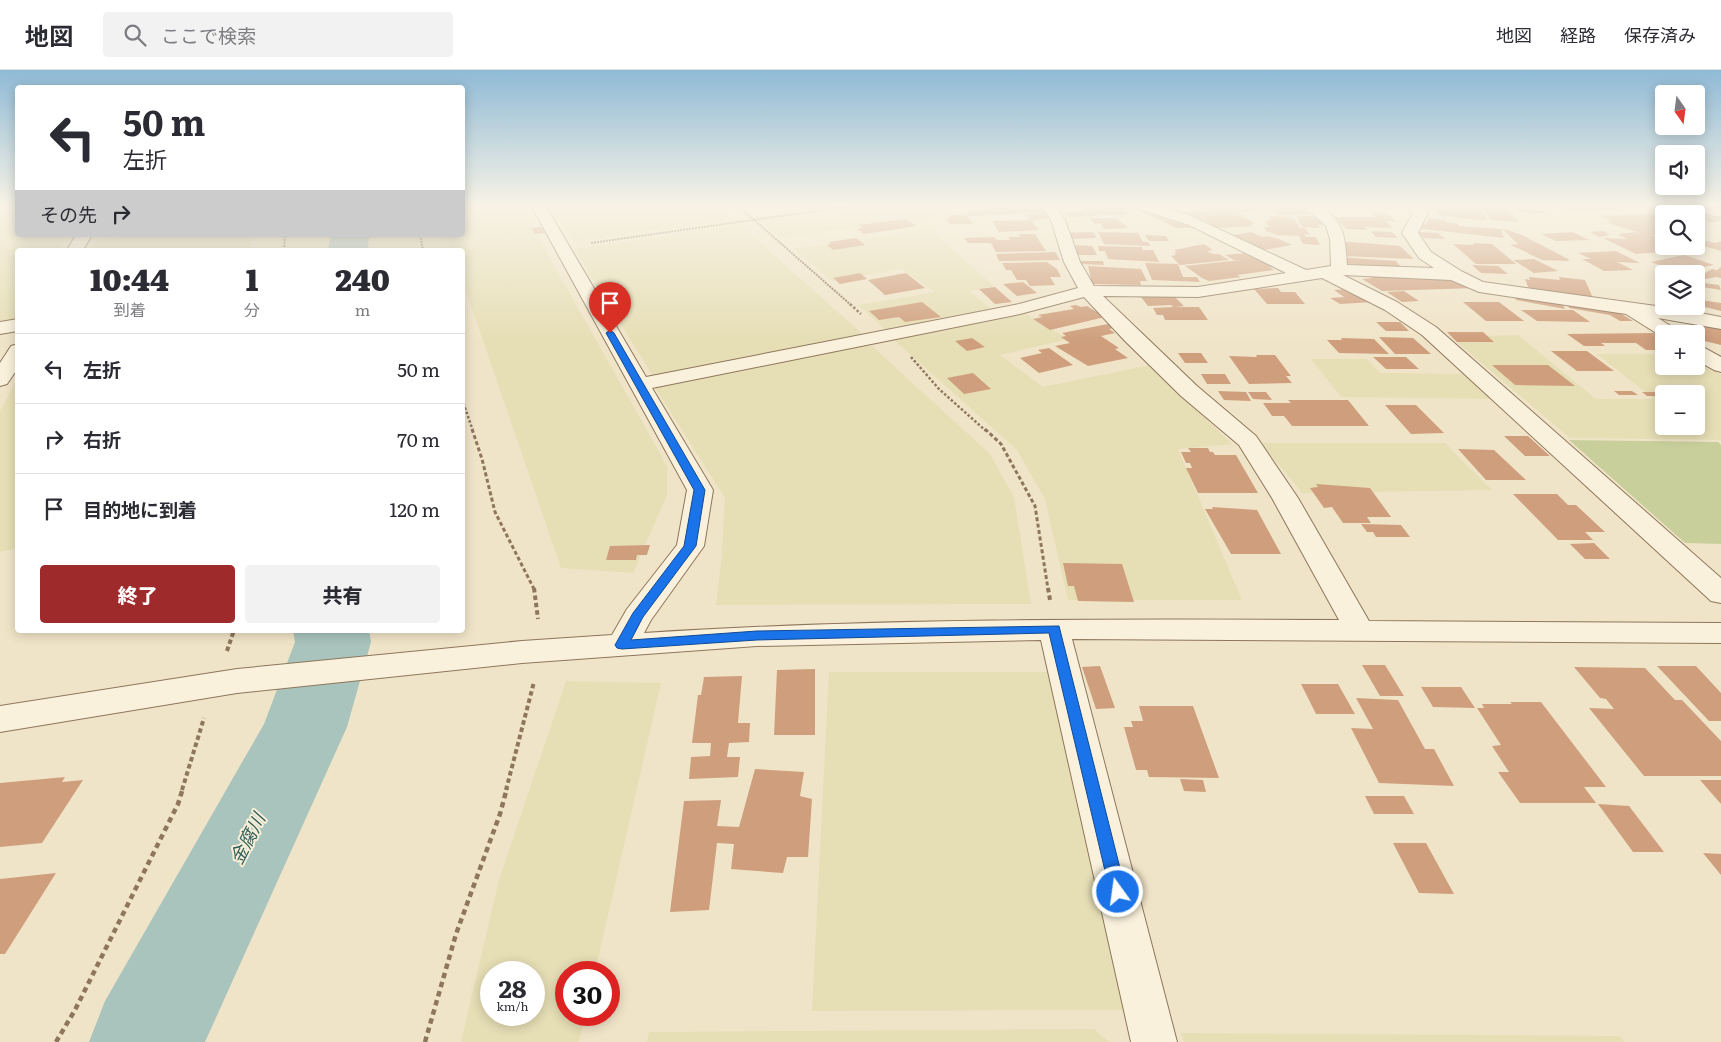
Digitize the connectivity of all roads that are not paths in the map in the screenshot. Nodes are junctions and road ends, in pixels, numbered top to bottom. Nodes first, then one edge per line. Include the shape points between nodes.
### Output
1 (564, 250) edge
2 (1068, 250) edge
3 (1258, 250) edge
4 (1329, 250) edge
5 (1421, 250) edge
6 (1322, 273) junction
7 (1455, 275) junction
8 (1088, 291) junction
9 (1631, 309) junction
10 (1721, 323) edge
11 (1656, 325) edge
12 (15, 326) edge
13 (0, 328) edge
14 (15, 355) edge
15 (1705, 356) edge
16 (1721, 366) edge
17 (0, 380) edge
18 (640, 384) junction
19 (1721, 594) edge
20 (1054, 629) junction
21 (1360, 632) junction
22 (1721, 633) edge
23 (622, 645) junction
24 (0, 719) edge
25 (1154, 1042) edge

1 - 18 street
2 - 8 street
3 - 6 street
4 - 6 street
5 - 7 street via 1424,256
6 - 7 street via 1399,271
6 - 8 street via 1198,292
6 - 19 street via 1391,306 1429,331
7 - 9 street via 1479,288
8 - 18 street via 1020,309
8 - 21 street via 1131,336 1248,441
9 - 10 street
9 - 11 street
12 - 13 street
14 - 17 street
15 - 16 street
18 - 23 street via 700,490 690,546 638,616
20 - 21 street
20 - 23 street via 757,636
20 - 25 street
21 - 22 street
23 - 24 street via 226,682

